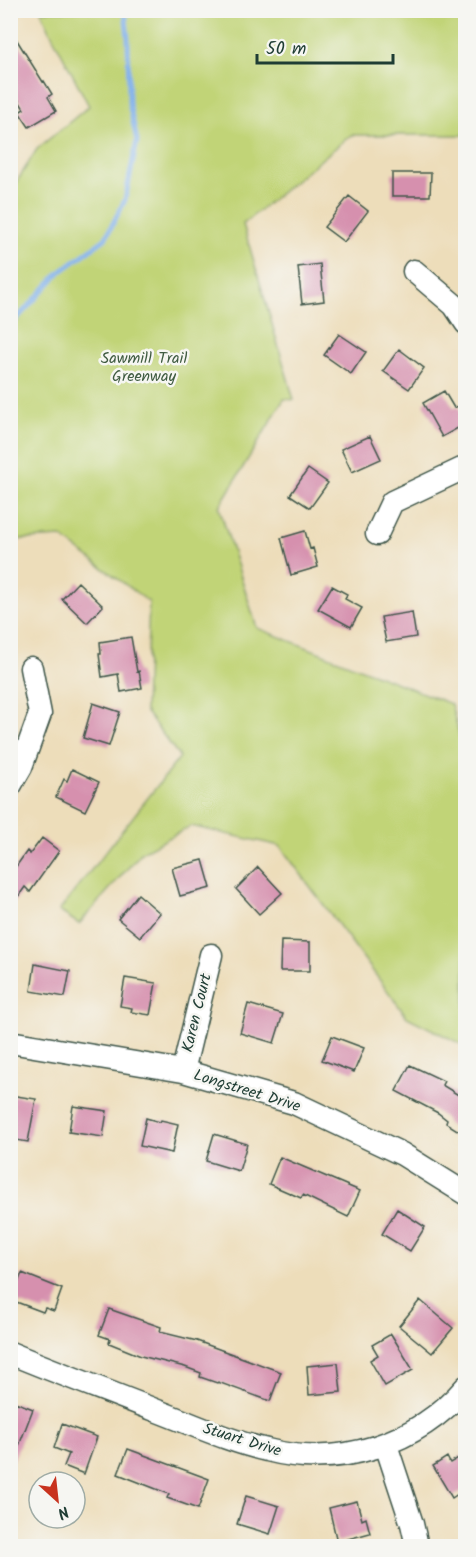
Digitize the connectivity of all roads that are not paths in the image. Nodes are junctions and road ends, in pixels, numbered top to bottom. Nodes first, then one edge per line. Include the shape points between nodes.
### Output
1 (414, 271) dead end
2 (465, 323) edge
3 (465, 467) edge
4 (377, 534) dead end
5 (31, 668) dead end
6 (10, 786) edge
7 (211, 956) dead end
8 (10, 1042) edge
9 (183, 1071) junction
10 (465, 1194) edge
11 (10, 1353) edge
12 (465, 1386) edge
13 (386, 1444) junction
14 (417, 1546) edge

1 - 2 street via 454,305
3 - 4 street via 392,502
5 - 6 street via 40,714
7 - 9 street, Karen Court
8 - 9 street, Longstreet Drive
9 - 10 street, Longstreet Drive via 294,1103 402,1154
11 - 13 street, Stuart Drive via 228,1439 270,1451 328,1456
12 - 13 street, Stuart Drive via 434,1416
13 - 14 street

